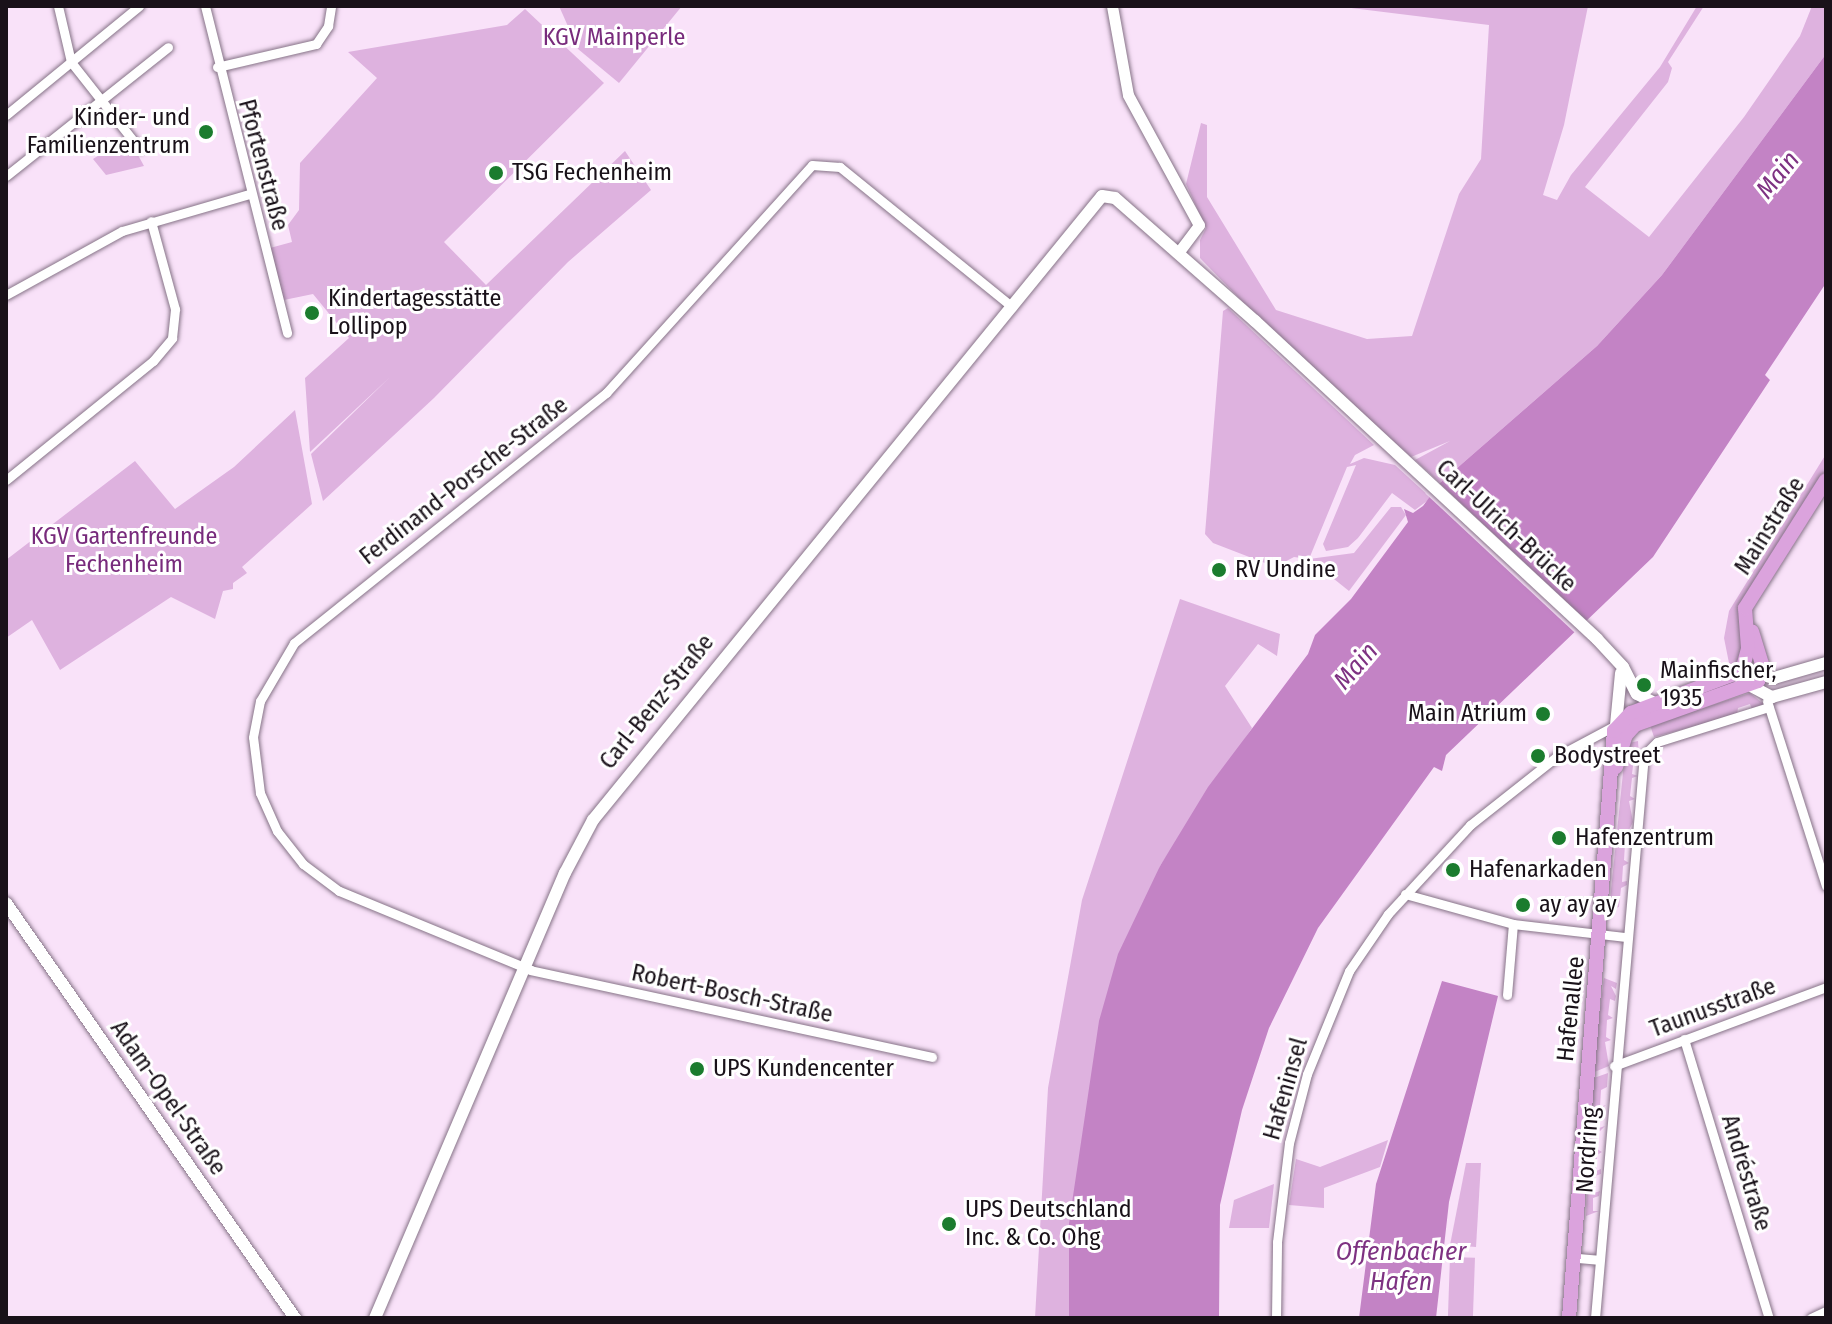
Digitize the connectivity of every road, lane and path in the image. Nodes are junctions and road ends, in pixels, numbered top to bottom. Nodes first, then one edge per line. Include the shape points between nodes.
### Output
1 (58, 6) edge
2 (139, 6) edge
3 (205, 6) edge
4 (331, 6) edge
5 (1112, 6) edge
6 (168, 47) dead end
7 (71, 62) junction
8 (217, 67) junction
9 (101, 101) junction
10 (6, 115) edge
11 (139, 148) dead end
12 (6, 176) edge
13 (249, 194) junction
14 (1105, 195) joint
15 (151, 221) junction
16 (1178, 253) junction
17 (6, 295) edge
18 (1012, 307) junction
19 (287, 333) dead end
20 (6, 480) edge
21 (1826, 480) edge
22 (1752, 596) junction
23 (1748, 648) junction
24 (1619, 662) junction
25 (1826, 663) edge
26 (1737, 676) junction
27 (1629, 682) junction
28 (1826, 682) edge
29 (1762, 685) junction
30 (1657, 704) junction
31 (1626, 721) junction
32 (1595, 740) junction
33 (1611, 751) junction
34 (1611, 787) junction
35 (1826, 886) edge
36 (1405, 894) junction
37 (6, 903) edge
38 (1513, 924) junction
39 (1600, 933) junction
40 (1626, 937) junction
41 (525, 968) junction
42 (1826, 987) edge
43 (1507, 995) dead end
44 (1684, 1039) junction
45 (932, 1057) dead end
46 (1614, 1066) junction
47 (1574, 1236) junction
48 (1577, 1258) junction
49 (1599, 1260) junction
50 (1570, 1301) junction
51 (1826, 1311) edge
52 (295, 1318) edge
53 (375, 1318) edge
54 (1276, 1318) edge
55 (1569, 1318) edge
56 (1595, 1318) edge
57 (1769, 1318) edge
58 (1811, 1318) edge

1 - 7 street
2 - 7 street
3 - 8 street, Pfortenstraße
4 - 8 street via 328,26 316,44
5 - 16 street via 1128,95 1199,225
6 - 9 street
7 - 9 street
7 - 10 street
8 - 13 street, Pfortenstraße
9 - 11 street
9 - 12 street
13 - 15 street
13 - 19 street, Pfortenstraße
14 - 16 main road, Carl-Ulrich-Brücke
14 - 18 main road, Carl-Benz-Straße
15 - 17 street via 95,244
15 - 20 street via 175,309 172,338 153,361
16 - 24 main road, Carl-Ulrich-Brücke
18 - 41 main road, Carl-Benz-Straße via 608,798 565,873
18 - 41 street, Ferdinand-Porsche-Straße via 840,167 812,165 606,393 316,623 286,653 260,701 253,737 260,793 284,844 339,891
21 - 22 main road, Mainstraße
22 - 23 main road, Mainstraße via 1742,621
22 - 29 main road, Mainstraße via 1750,622
23 - 26 main road, Mainstraße
23 - 29 main road, Mainstraße
24 - 27 main road, Carl-Ulrich-Brücke
24 - 31 main road
25 - 29 main road
26 - 29 main road
26 - 30 main road
27 - 30 main road via 1641,698
27 - 31 main road, Hafenallee
28 - 29 main road via 1775,697
29 - 31 main road
29 - 35 street
29 - 40 street, Nordring via 1753,712 1657,742 1644,755
30 - 31 main road
31 - 32 street, Hafeninsel
31 - 33 main road, Hafenallee
31 - 34 main road, Hafenallee
32 - 33 street
32 - 36 street, Hafeninsel via 1564,752 1522,782 1458,837
33 - 34 main road, Hafenallee
34 - 39 main road, Hafenallee
36 - 38 street
36 - 54 street, Hafeninsel via 1349,971 1307,1074 1283,1182
37 - 52 main road, Adam-Opel-Straße
38 - 39 street
38 - 43 street
39 - 40 street
39 - 47 main road, Hafenallee
40 - 46 street, Nordring
41 - 45 street, Robert-Bosch-Straße
41 - 53 main road, Carl-Benz-Straße
42 - 44 street, Taunusstraße
44 - 46 street, Taunusstraße
44 - 57 street, Andréstraße
46 - 49 street, Nordring
47 - 48 main road, Hafenallee
47 - 50 main road, Hafenallee
48 - 49 street
48 - 50 main road, Hafenallee
49 - 56 street, Nordring
50 - 55 main road, Hafenallee
51 - 58 street

